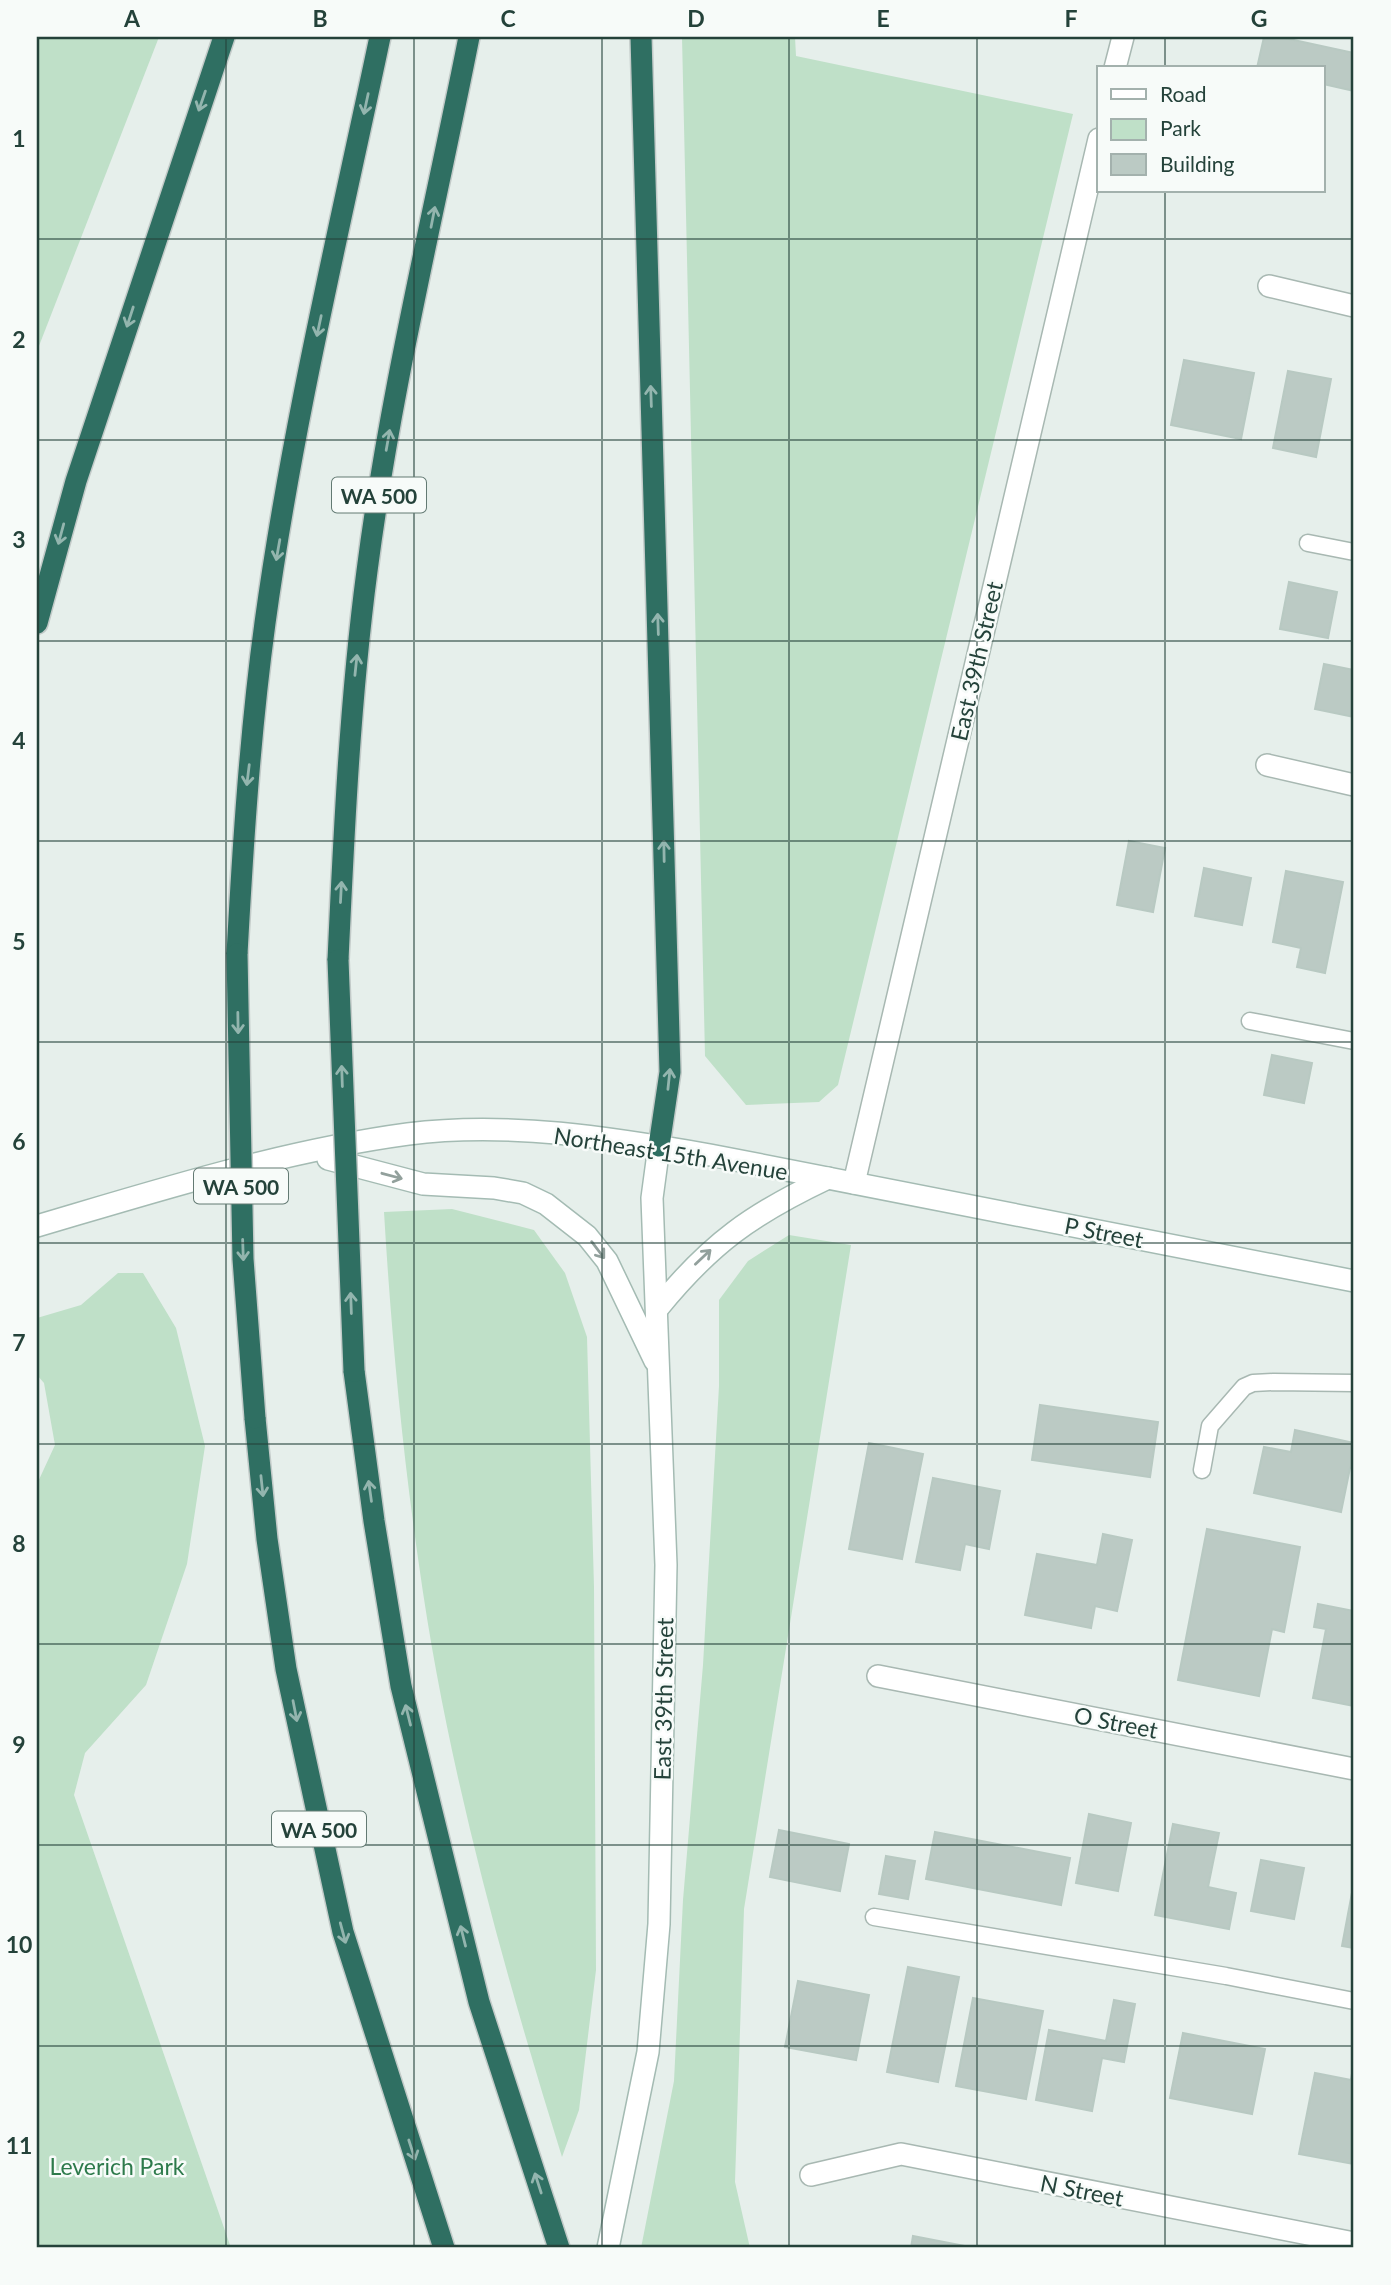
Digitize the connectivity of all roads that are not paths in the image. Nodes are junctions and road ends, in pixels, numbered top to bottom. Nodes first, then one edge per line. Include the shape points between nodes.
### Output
1 (224, 37) edge
2 (380, 37) edge
3 (469, 37) edge
4 (641, 37) edge
5 (1123, 37) edge
6 (1116, 66) edge
7 (1097, 148) edge
8 (1269, 286) dead end
9 (1354, 306) edge
10 (1308, 543) dead end
11 (1354, 552) edge
12 (37, 623) edge
13 (1267, 765) dead end
14 (1354, 785) edge
15 (1250, 1021) dead end
16 (1354, 1041) edge
17 (659, 1146) junction
18 (303, 1153) junction
19 (828, 1178) junction
20 (854, 1183) junction
21 (37, 1226) edge
22 (1354, 1281) edge
23 (658, 1308) junction
24 (660, 1372) junction
25 (1354, 1383) edge
26 (1202, 1470) dead end
27 (878, 1676) dead end
28 (1354, 1769) edge
29 (874, 1917) dead end
30 (1354, 2001) edge
31 (811, 2175) dead end
32 (1354, 2243) edge
33 (444, 2248) edge
34 (559, 2248) edge
35 (608, 2248) edge

1 -> 12 highway via 76,481
2 -> 33 highway, WA 500, bridge via 301,412 265,622 246,788 237,954 243,1259 267,1539 284,1656 343,1932
34 -> 3 highway, WA 500, bridge via 479,2002 401,1686 354,1371 338,960 349,732 367,569 389,434
17 -> 4 highway via 670,1072
5 - 6 street
7 - 20 street, East 39th Street
8 - 9 street
10 - 11 lane
13 - 14 street
15 - 16 lane
17 - 18 street, Northeast 15th Avenue via 572,1135 463,1132 410,1134
17 - 19 street, Northeast 15th Avenue
17 - 23 street, East 39th Street via 652,1198
18 - 21 street, Northeast 15th Avenue
18 -> 24 street via 423,1184 523,1193 546,1204 587,1236 607,1261
19 - 20 street, Northeast 15th Avenue
23 -> 19 street via 723,1238 752,1217
20 - 22 street, P Street
23 - 24 street, East 39th Street
24 - 35 street, East 39th Street via 666,1565 657,1966 641,2092
25 - 26 lane via 1273,1382 1244,1387 1210,1426
27 - 28 street, O Street
29 - 30 lane
31 - 32 street, N Street via 901,2154

